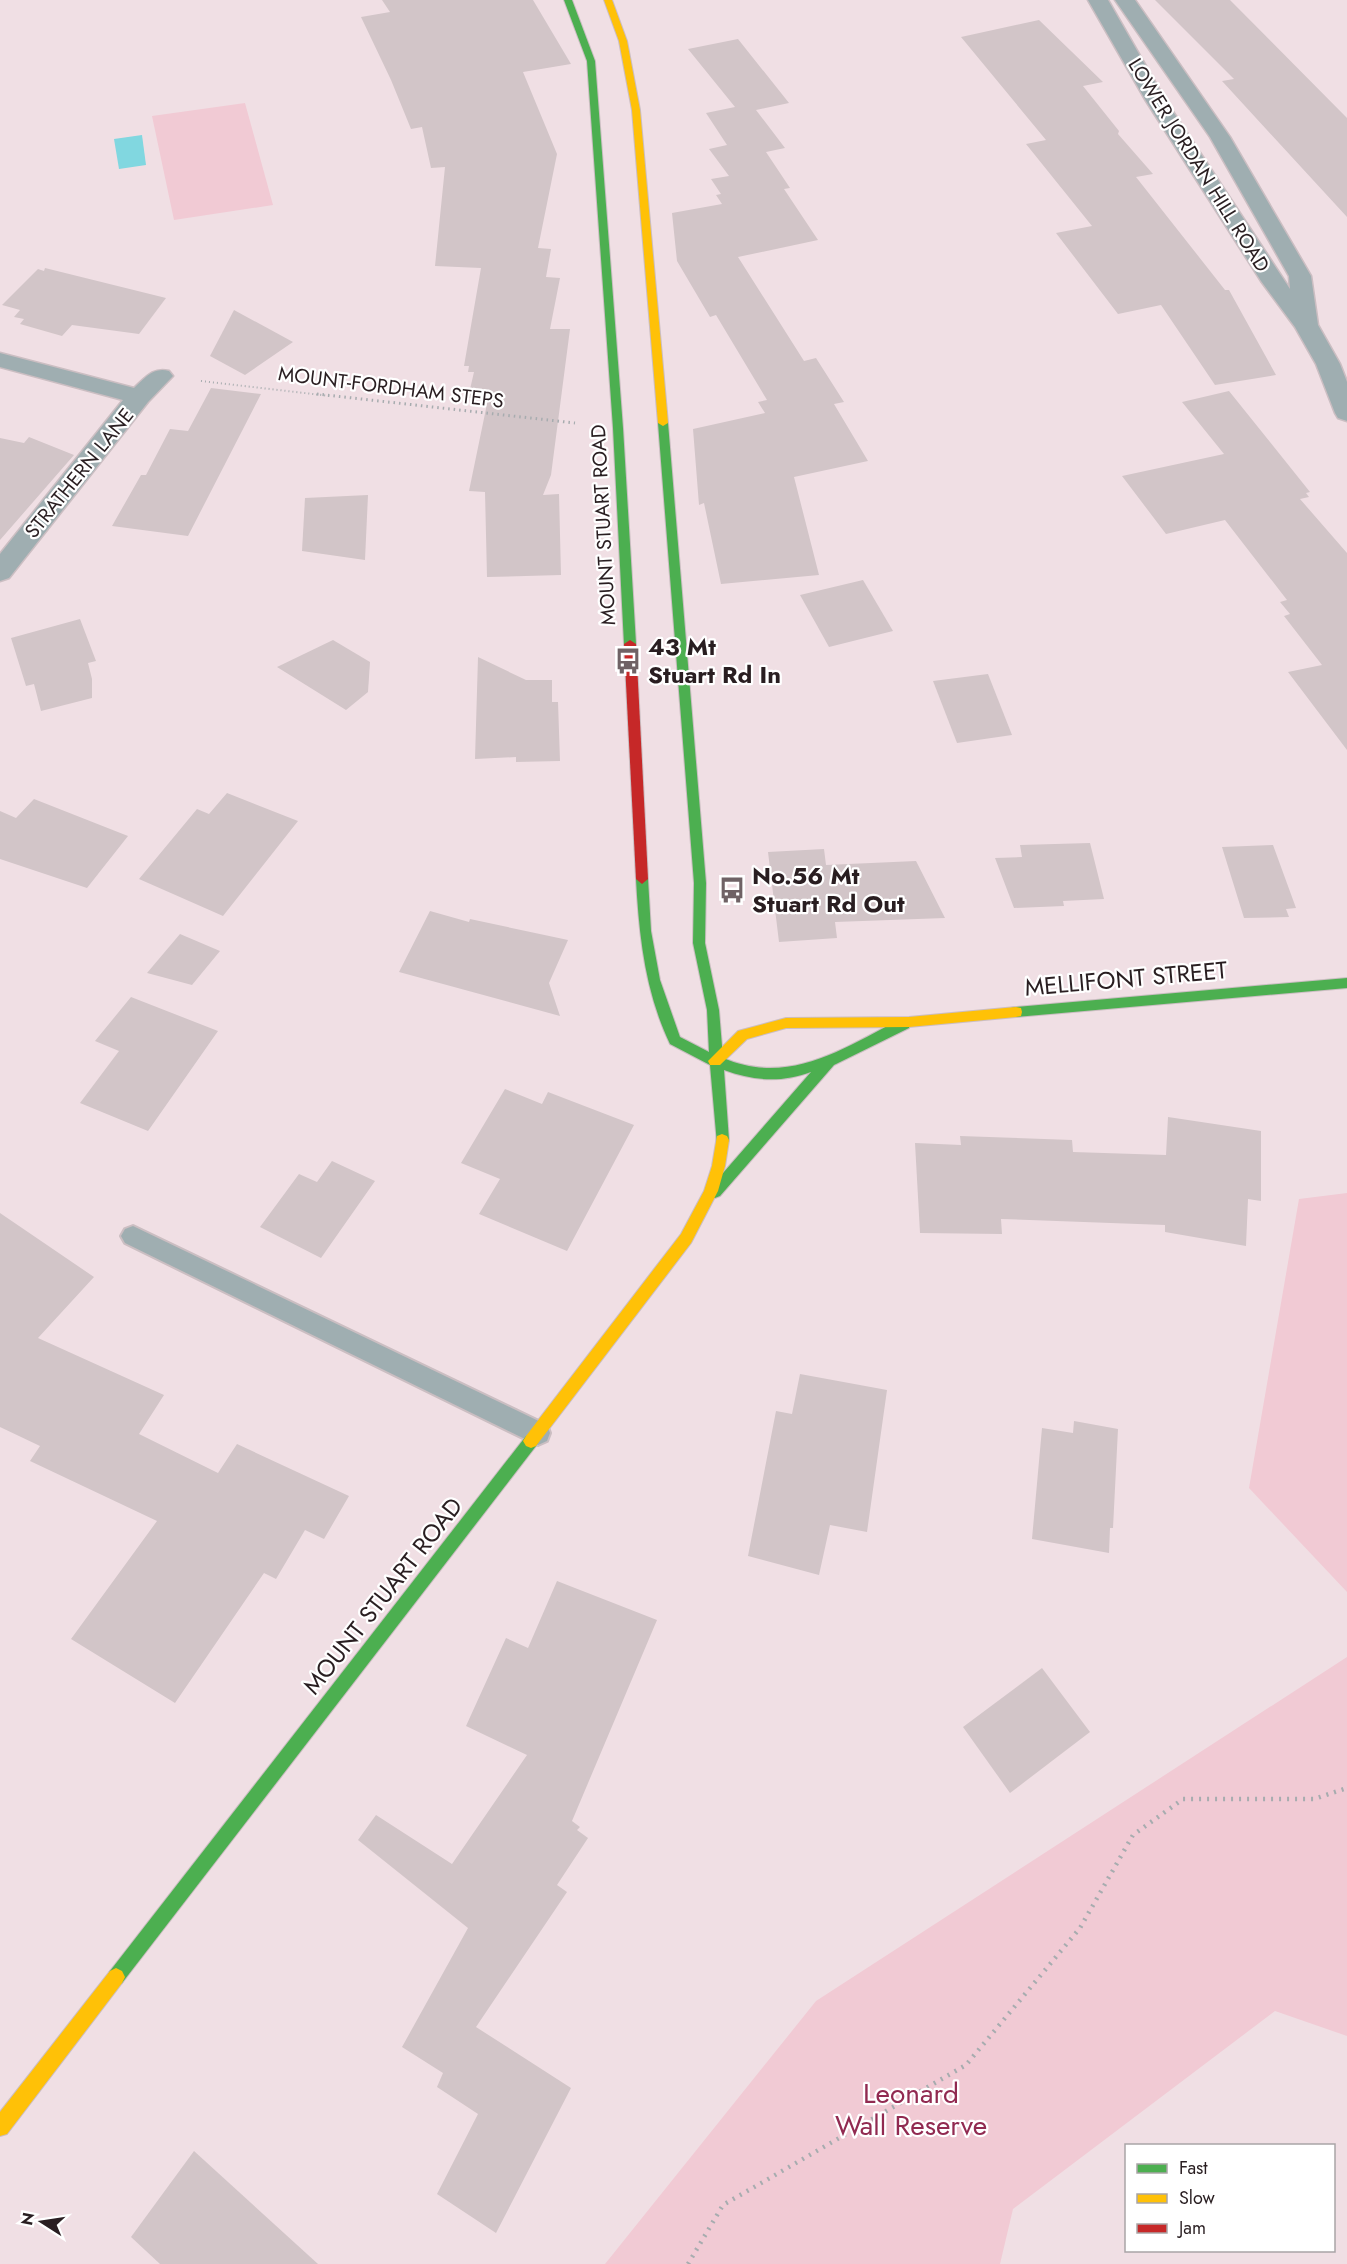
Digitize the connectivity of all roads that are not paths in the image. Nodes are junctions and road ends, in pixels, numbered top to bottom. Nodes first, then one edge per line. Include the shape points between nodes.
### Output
1 (568, 0) edge
2 (608, 0) edge
3 (1098, 0) edge
4 (1125, 0) edge
5 (1306, 325) junction
6 (0, 360) edge
7 (161, 376) road end
8 (139, 398) junction
9 (1347, 413) edge
10 (0, 572) edge
11 (1347, 983) edge
12 (909, 1022) junction
13 (715, 1061) junction
14 (829, 1061) junction
15 (707, 1201) junction
16 (133, 1236) dead end
17 (538, 1433) junction
18 (0, 2127) edge

1 - 13 street, MOUNT STUART ROAD via 591,61 596,104 645,931 654,980 675,1040
2 - 13 street, MOUNT STUART ROAD via 625,51 643,178 700,883 699,943 713,1010
3 - 5 street, LOWER JORDAN HILL ROAD via 1156,101 1272,281
4 - 5 street, LOWER JORDAN HILL ROAD via 1220,137 1300,276
5 - 9 street, LOWER JORDAN HILL ROAD via 1328,364
6 - 8 street
7 - 8 street, STRATHERN LANE
8 - 10 street, STRATHERN LANE
11 - 12 street, MELLIFONT STREET
12 - 13 street, MELLIFONT STREET via 786,1023 743,1035
12 - 14 street, MELLIFONT STREET
13 - 14 street, MELLIFONT STREET via 748,1074 785,1074
13 - 15 street, MOUNT STUART ROAD via 721,1156
14 - 15 street, MELLIFONT STREET
15 - 17 street, MOUNT STUART ROAD via 675,1255
16 - 17 lane
17 - 18 street, MOUNT STUART ROAD

